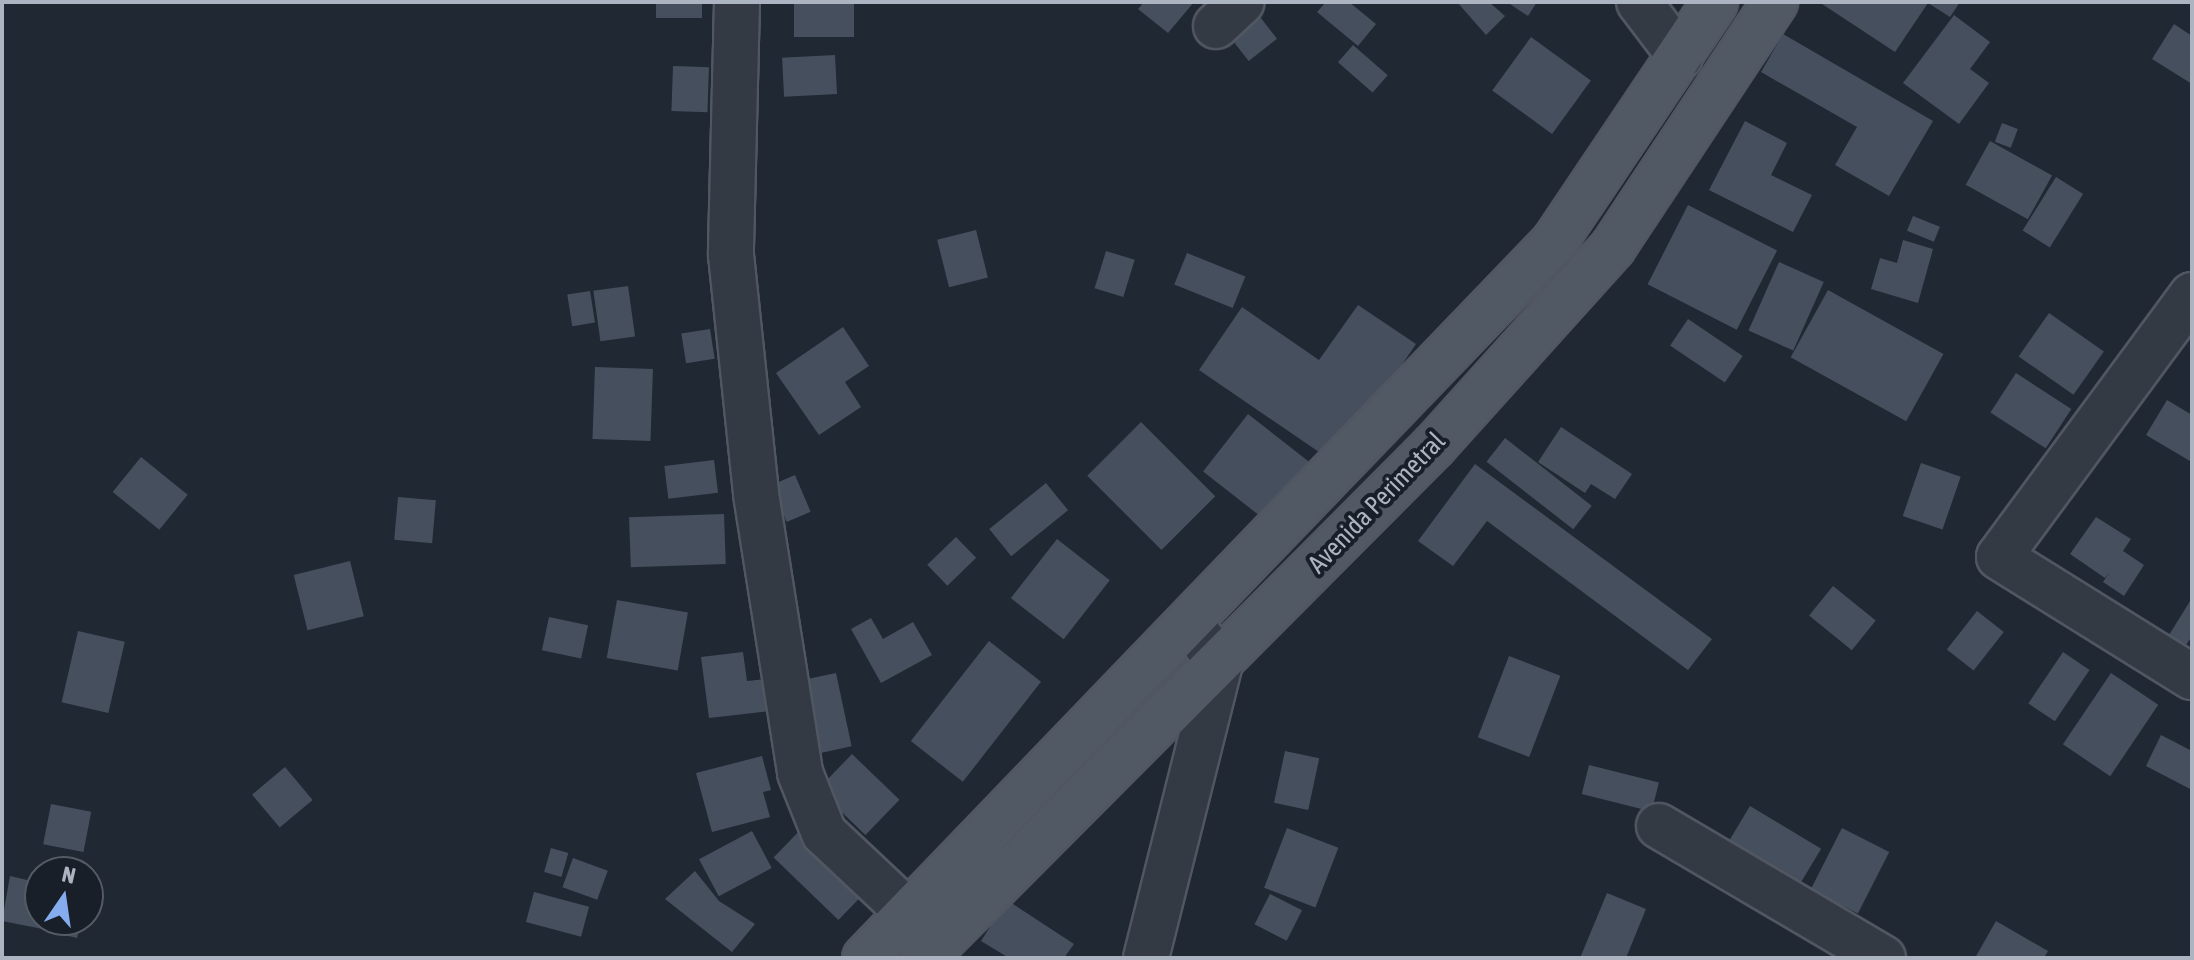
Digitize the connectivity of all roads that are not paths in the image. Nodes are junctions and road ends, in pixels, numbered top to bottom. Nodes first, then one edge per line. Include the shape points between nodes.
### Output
1 (737, 2) edge
2 (1639, 2) edge
3 (1715, 2) edge
4 (1775, 2) edge
5 (1680, 56) junction
6 (2192, 295) edge
7 (2177, 348) edge
8 (1190, 623) junction
9 (1220, 664) junction
10 (2192, 677) edge
11 (1659, 826) dead end
12 (910, 914) junction
13 (865, 958) edge
14 (924, 958) edge
15 (1146, 958) edge
16 (1883, 958) edge

1 - 12 street via 731,255 756,494 800,773 824,833
2 - 5 street
3 - 5 main road, Avenida Perimetral
4 - 9 main road, Avenida Perimetral via 1613,247 1434,446
5 - 8 main road, Avenida Perimetral via 1554,242
6 - 7 street
7 - 10 street via 1999,557
8 - 9 street
8 - 12 main road, Avenida Perimetral
9 - 14 main road, Avenida Perimetral
9 - 15 street
11 - 16 street
12 - 13 main road, Avenida Perimetral

